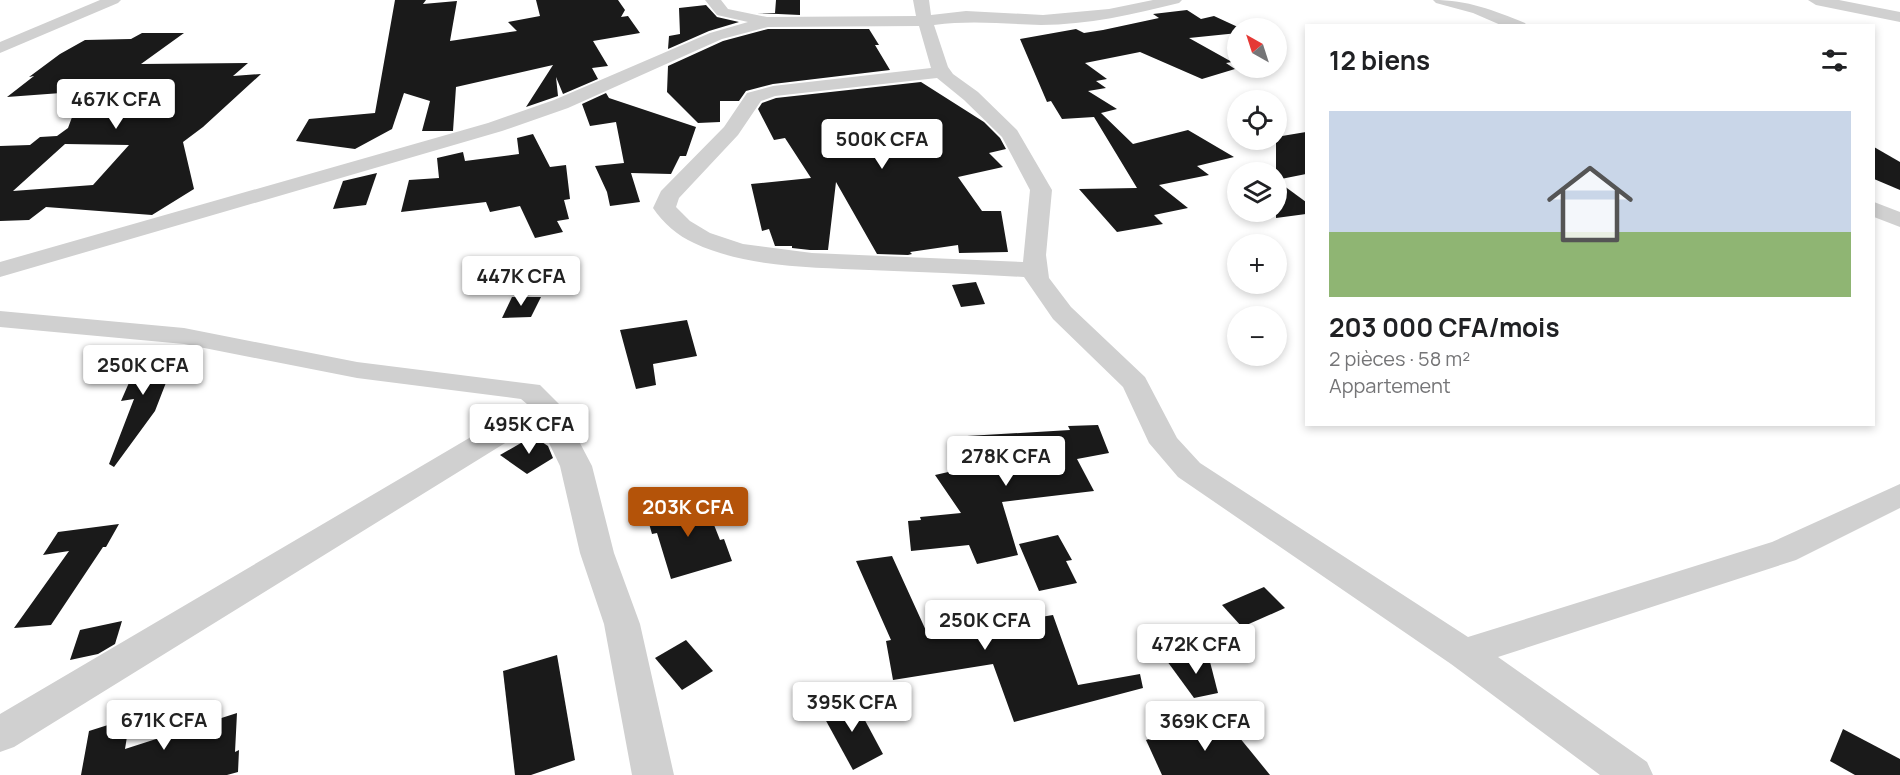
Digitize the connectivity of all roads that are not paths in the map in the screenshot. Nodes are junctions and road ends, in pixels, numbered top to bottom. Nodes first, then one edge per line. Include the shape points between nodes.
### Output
1 (113, 0) edge
2 (713, 0) edge
3 (1173, 0) edge
4 (1441, 0) edge
5 (1822, 1) edge
6 (923, 10) edge
7 (1900, 17) edge
8 (768, 22) junction
9 (1514, 24) edge
10 (1900, 29) edge
11 (0, 48) edge
12 (943, 72) junction
13 (1875, 208) edge
14 (1900, 220) edge
15 (0, 270) edge
16 (1036, 270) junction
17 (0, 319) edge
18 (545, 405) junction
19 (1900, 495) edge
20 (1464, 653) junction
21 (0, 735) edge
22 (653, 775) edge
23 (1632, 775) edge

1 - 11 street
2 - 8 street via 723,12
3 - 6 street via 1065,19 966,16
4 - 9 street
5 - 7 street
5 - 10 street
6 - 8 street
6 - 12 street
8 - 15 street via 716,36 561,104 495,127
12 - 16 street via 1010,135 1041,190
12 - 16 street via 773,91 754,97 732,131 669,196 664,208 702,238 739,251 812,260
13 - 14 street
16 - 20 street via 1037,279 1062,313 1135,384 1164,443 1189,470
17 - 18 street via 184,336 357,370 530,391
18 - 21 street
18 - 22 street via 576,466 597,553 622,624
19 - 20 street via 1784,551
20 - 23 street

